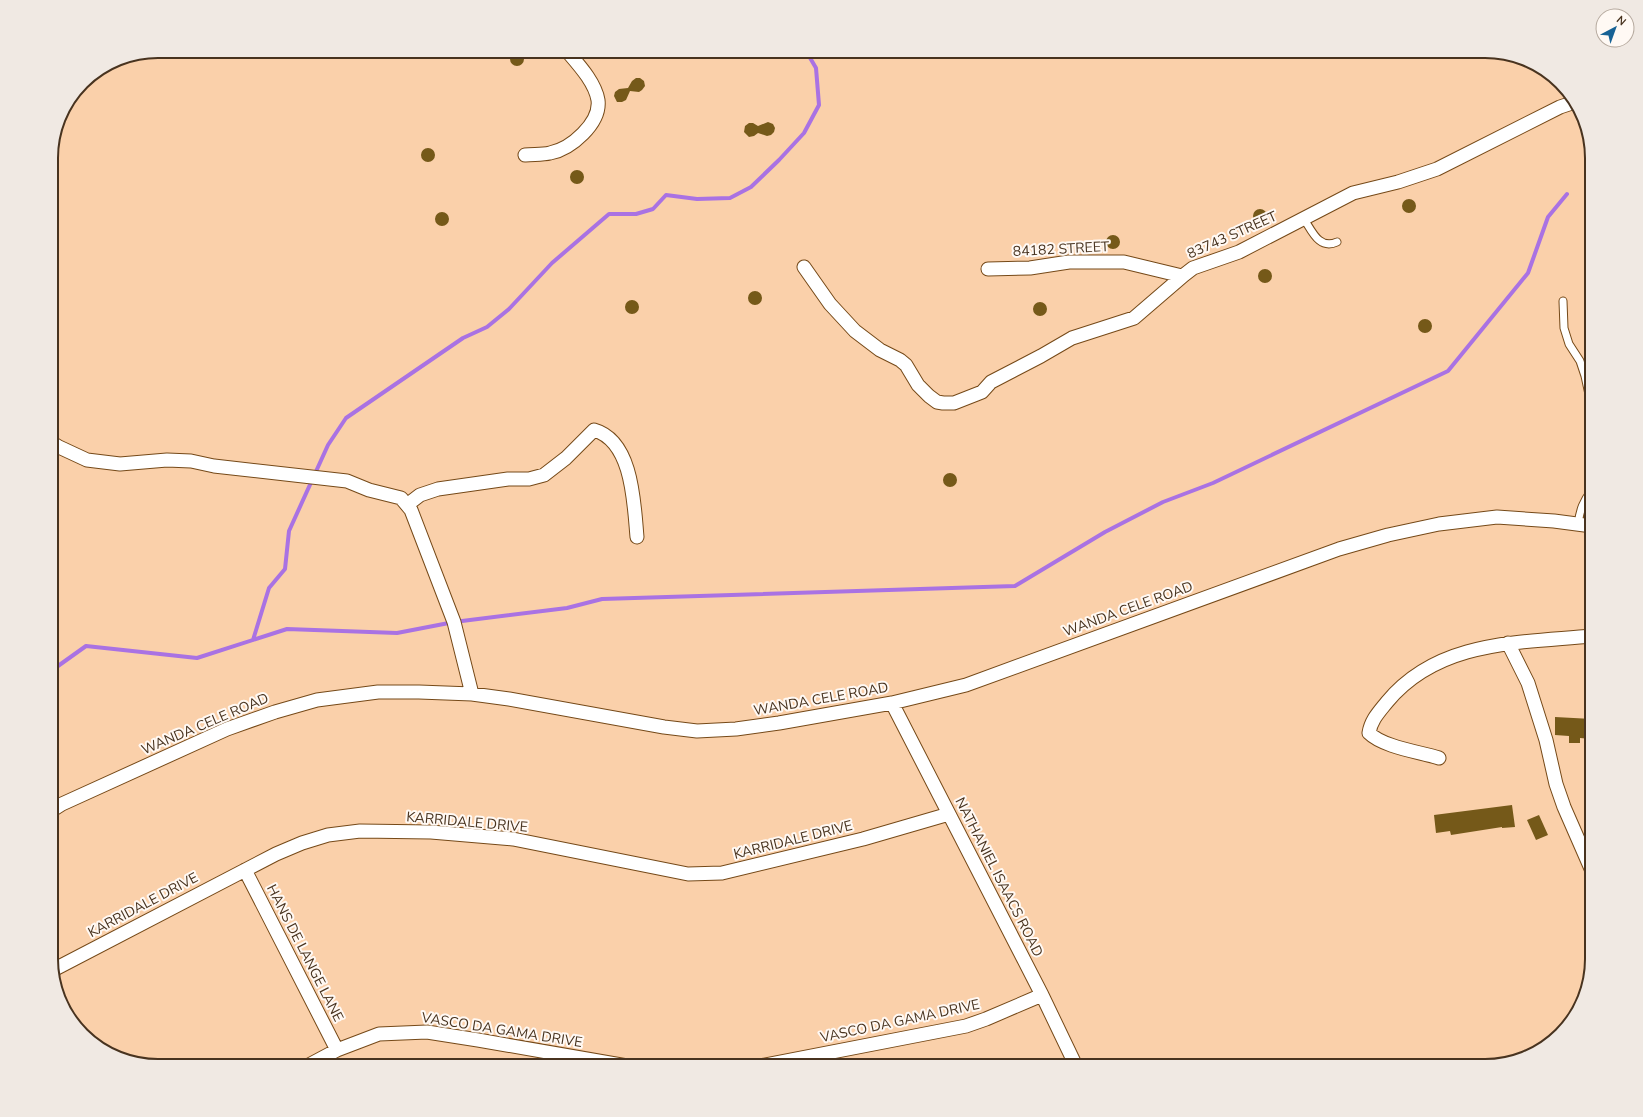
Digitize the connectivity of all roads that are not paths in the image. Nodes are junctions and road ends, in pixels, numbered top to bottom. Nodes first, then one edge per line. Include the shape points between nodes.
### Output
1 (573, 58) edge
2 (1569, 104) edge
3 (525, 155) dead end
4 (1304, 219) junction
5 (1337, 242) dead end
6 (804, 268) dead end
7 (988, 269) dead end
8 (1182, 276) junction
9 (1563, 301) dead end
10 (1585, 381) edge
11 (58, 446) edge
12 (1585, 499) edge
13 (407, 505) junction
14 (1578, 524) junction
15 (1585, 525) edge
16 (637, 537) dead end
17 (1585, 637) edge
18 (1508, 643) junction
19 (472, 694) junction
20 (892, 703) junction
21 (1439, 758) dead end
22 (58, 807) edge
23 (949, 814) junction
24 (1585, 855) edge
25 (244, 870) junction
26 (58, 967) edge
27 (1042, 994) junction
28 (337, 1050) junction
29 (320, 1059) edge
30 (586, 1059) edge
31 (796, 1059) edge
32 (1073, 1059) edge

1 - 3 street via 592,85 598,99 598,110 589,127 567,146 551,153
2 - 4 street, 83743 STREET via 1437,169 1353,193
4 - 5 lane via 1318,240 1328,244
4 - 8 street, 83743 STREET via 1239,252 1194,268
6 - 8 street, 83743 STREET via 830,304 855,331 880,350 900,360 928,396 943,403 965,400 982,392 992,382 1072,338 1134,318
7 - 8 street, 84182 STREET via 1030,268 1069,262 1124,262
9 - 10 lane via 1564,328
11 - 13 street via 87,460 120,464 167,460 191,461 214,466 347,481 401,498
12 - 14 lane
13 - 16 street via 420,495 438,489 544,476 594,430 607,437 621,453 629,474
13 - 19 street via 454,622
14 - 15 street, WANDA CELE ROAD
14 - 20 street, WANDA CELE ROAD via 1496,517 1439,524 1388,535 1339,549 966,685
17 - 18 street
18 - 21 street via 1473,649 1433,665 1394,694 1370,726 1369,733 1374,738
18 - 24 street via 1528,683 1546,740 1556,784
19 - 20 street, WANDA CELE ROAD via 697,731 779,723
19 - 22 street, WANDA CELE ROAD via 378,692 318,700 274,712 228,729
20 - 23 street, NATHANIEL ISAACS ROAD
23 - 25 street, KARRIDALE DRIVE via 863,839 722,873 688,874 513,839 431,832 360,831 328,835 302,843
23 - 27 street, NATHANIEL ISAACS ROAD
25 - 26 street, KARRIDALE DRIVE
25 - 28 street, HANS DE LANGE LANE
27 - 31 street, VASCO DA GAMA DRIVE via 966,1026
27 - 32 street, NATHANIEL ISAACS ROAD
28 - 29 street, VASCO DA GAMA DRIVE
28 - 30 street, VASCO DA GAMA DRIVE via 379,1034 427,1032

